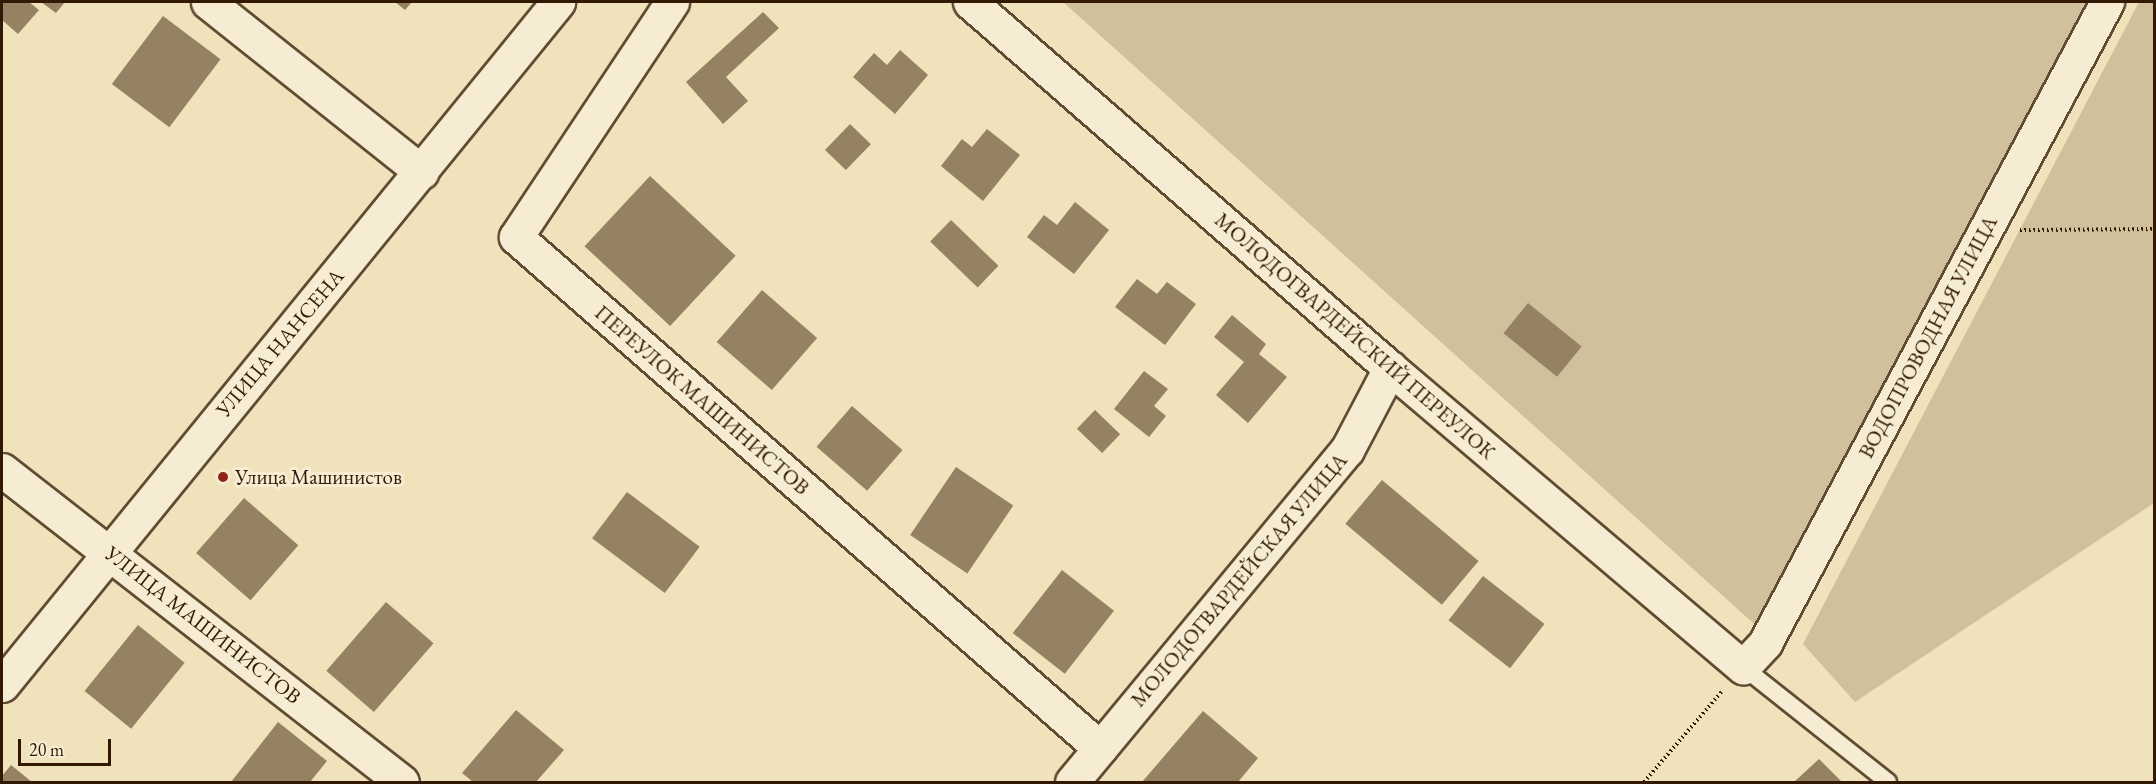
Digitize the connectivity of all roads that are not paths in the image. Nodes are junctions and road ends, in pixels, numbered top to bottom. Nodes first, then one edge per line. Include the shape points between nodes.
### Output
1 (208, 2) edge
2 (558, 2) edge
3 (672, 2) edge
4 (970, 2) edge
5 (2107, 2) edge
6 (422, 172) junction
7 (1390, 368) junction
8 (2, 470) edge
9 (108, 551) junction
10 (1743, 667) junction
11 (2, 685) edge
12 (1101, 748) junction
13 (402, 783) edge
14 (1072, 783) edge
15 (1888, 783) edge

1 - 6 street
2 - 6 street, УЛИЦА НАНСЕНА
3 - 12 street, ПЕРЕУЛОК МАШИНИСТОВ via 516,237
4 - 7 street, МОЛОДОГВАРДЕЙСКИЙ ПЕРЕУЛОК
5 - 10 street, ВОДОПРОВОДНАЯ УЛИЦА via 1765,643
6 - 9 street, УЛИЦА НАНСЕНА
7 - 10 street, МОЛОДОГВАРДЕЙСКИЙ ПЕРЕУЛОК
7 - 12 street, МОЛОДОГВАРДЕЙСКАЯ УЛИЦА via 1347,450
8 - 9 street, УЛИЦА МАШИНИСТОВ
9 - 11 street, УЛИЦА НАНСЕНА
9 - 13 street, УЛИЦА МАШИНИСТОВ
10 - 15 lane
12 - 14 street, МОЛОДОГВАРДЕЙСКАЯ УЛИЦА

